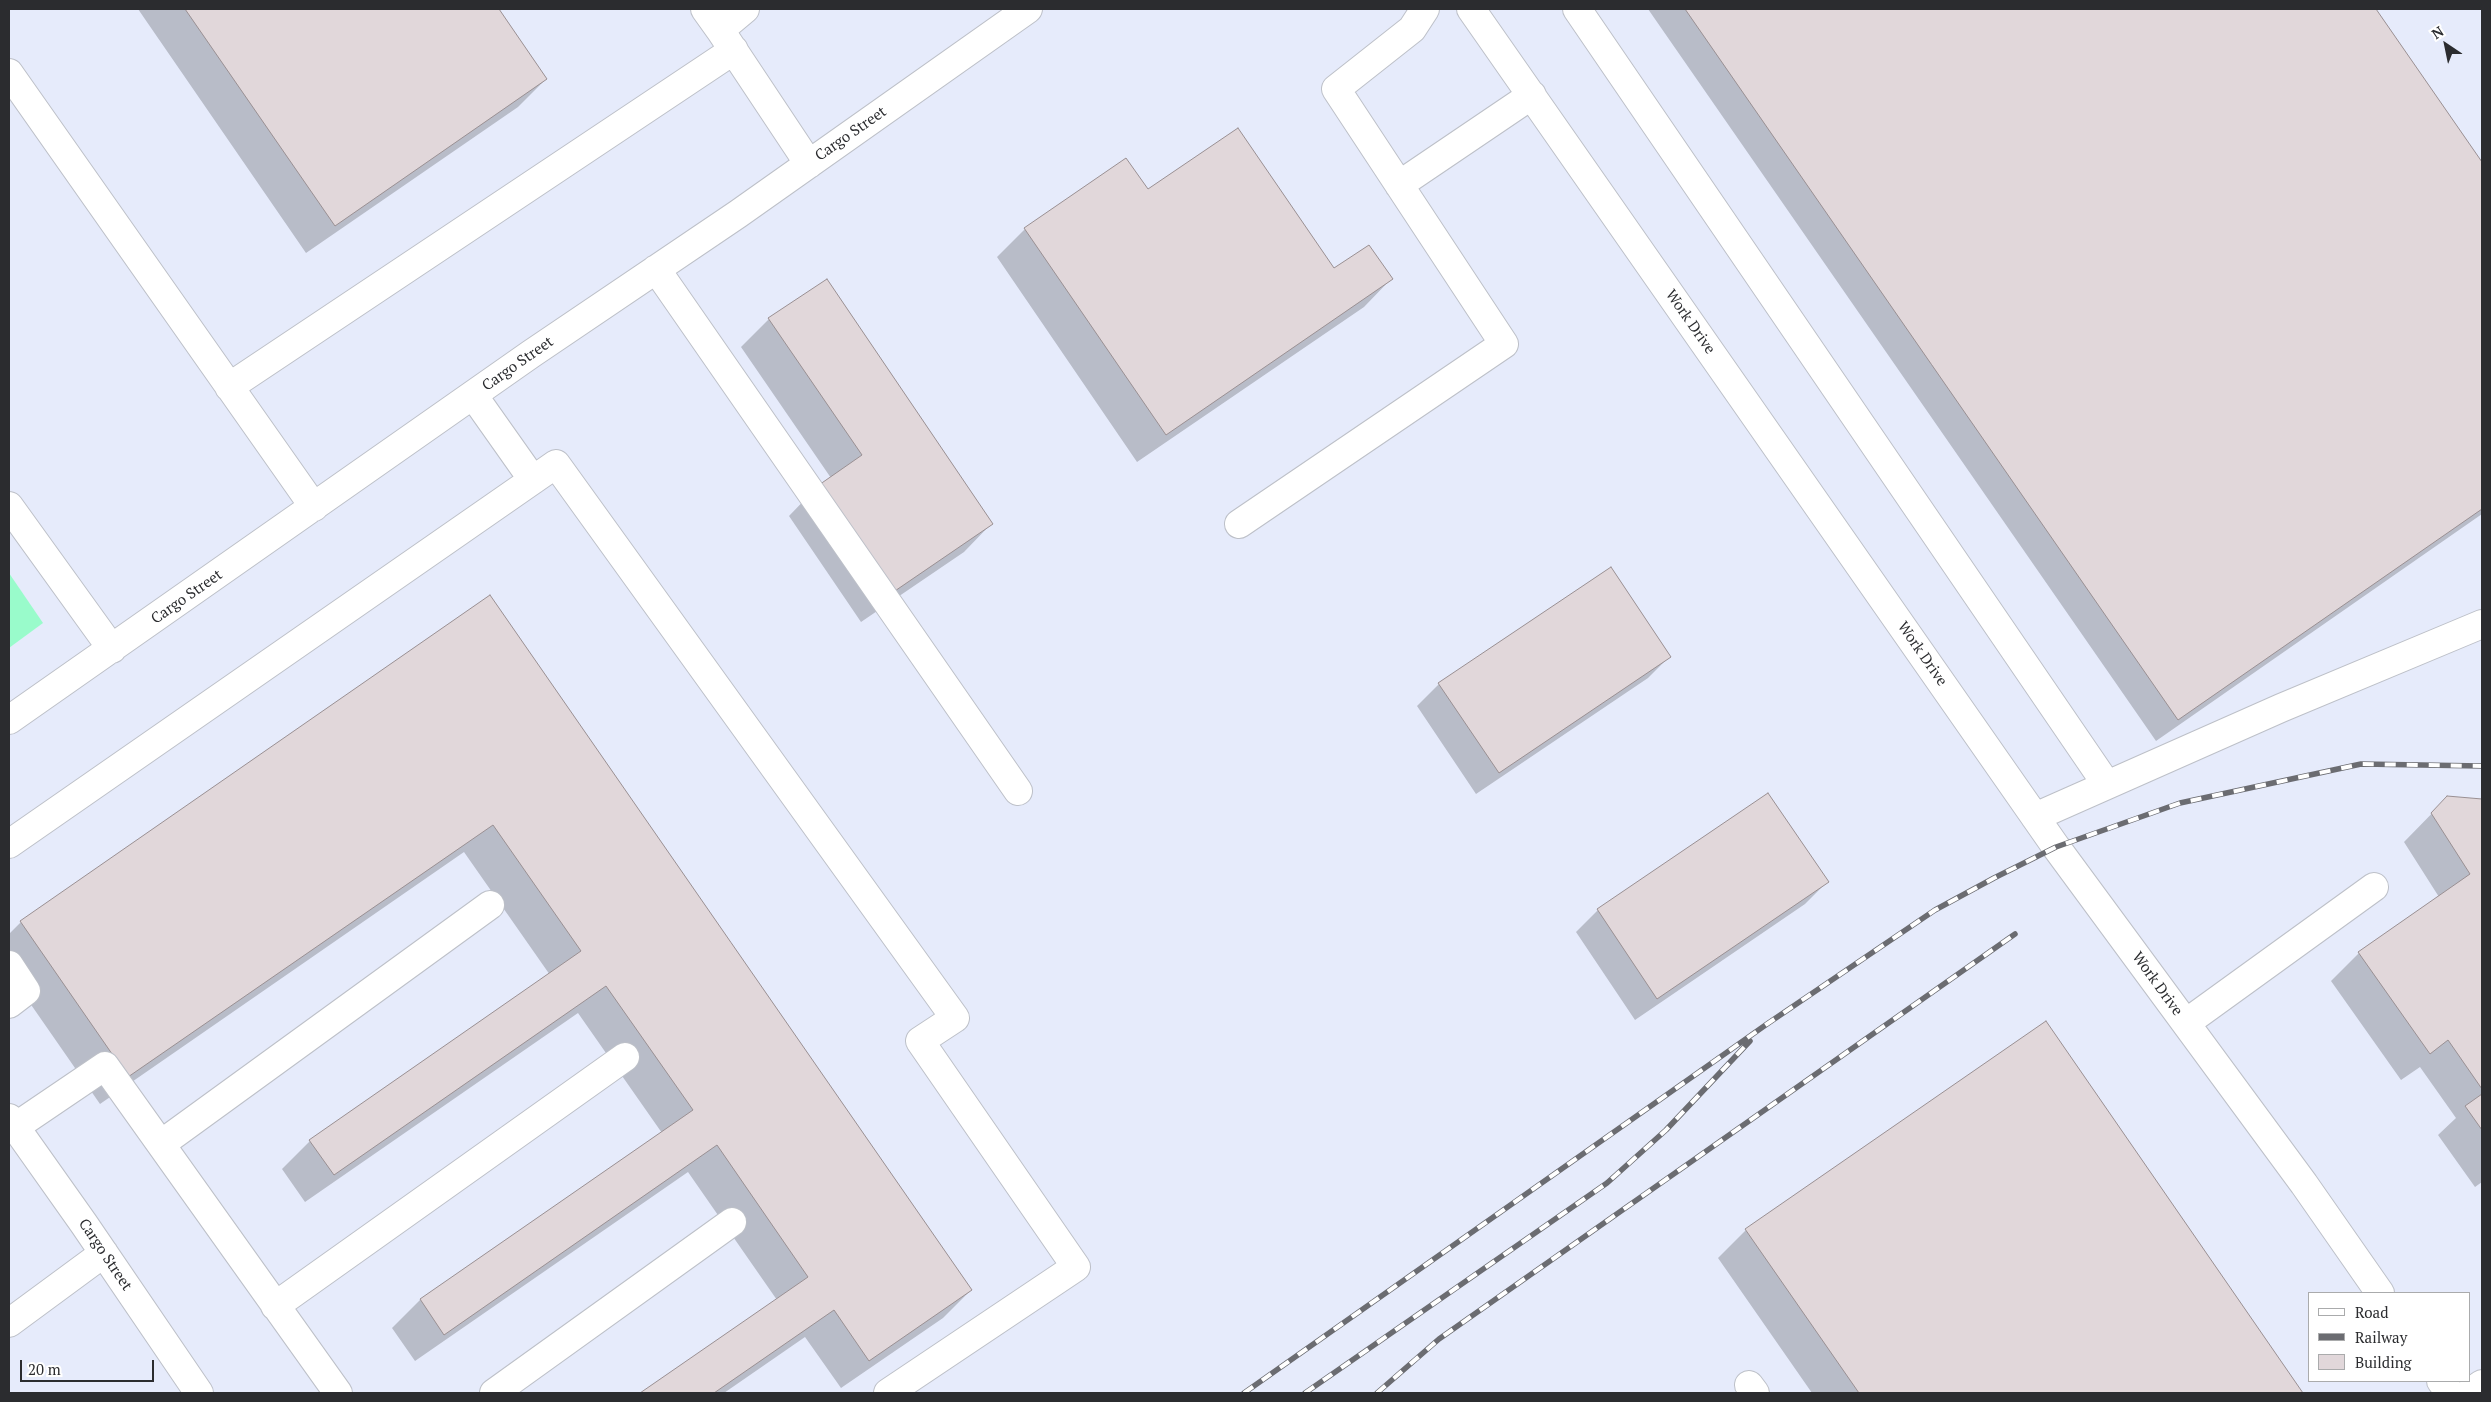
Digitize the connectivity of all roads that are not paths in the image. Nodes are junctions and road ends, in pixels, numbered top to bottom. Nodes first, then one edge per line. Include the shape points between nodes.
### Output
1 (745, 9) edge
2 (1028, 9) edge
3 (1425, 9) edge
4 (1471, 9) edge
5 (1577, 9) edge
6 (720, 30) edge
7 (9, 73) edge
8 (1532, 95) junction
9 (809, 164) junction
10 (1399, 185) junction
11 (656, 269) junction
12 (229, 387) junction
13 (473, 395) junction
14 (533, 480) junction
15 (9, 506) edge
16 (314, 507) junction
17 (1239, 524) dead end
18 (2482, 624) edge
19 (112, 649) junction
20 (9, 720) edge
21 (2107, 786) junction
22 (1018, 791) dead end
23 (2035, 817) junction
24 (9, 844) edge
25 (2374, 887) dead end
26 (490, 905) dead end
27 (9, 965) edge
28 (9, 1004) edge
29 (2186, 1023) junction
30 (625, 1057) dead end
31 (12, 1123) edge
32 (160, 1144) junction
33 (732, 1222) dead end
34 (104, 1252) junction
35 (2379, 1292) edge
36 (276, 1306) junction
37 (9, 1323) edge
38 (2442, 1382) edge
39 (2482, 1384) edge
40 (199, 1393) edge
41 (338, 1393) edge
42 (494, 1393) edge
43 (888, 1393) edge
44 (2450, 1393) edge
45 (2469, 1393) edge

1 - 6 street
2 - 9 street, Cargo Street
3 - 10 street via 1412,29 1336,89
4 - 8 street, Work Drive
5 - 21 street
6 - 9 street
6 - 12 street
7 - 12 street
8 - 10 street
8 - 23 street, Work Drive
9 - 11 street, Cargo Street
10 - 17 street via 1504,344
11 - 13 street, Cargo Street
11 - 22 street
12 - 16 street
13 - 14 street
13 - 16 street, Cargo Street
14 - 24 street
14 - 43 street via 556,464 955,1018 920,1041 1076,1267
15 - 19 street
16 - 19 street, Cargo Street
18 - 21 street via 2281,708
19 - 20 street, Cargo Street
21 - 23 street
23 - 29 street, Work Drive
25 - 29 street
26 - 32 street
27 - 28 street via 26,991
29 - 35 street, Work Drive
30 - 36 street
31 - 32 street via 105,1066
31 - 34 street, Cargo Street
32 - 36 street
33 - 42 street
34 - 37 street
34 - 40 street, Cargo Street
36 - 41 street
38 - 44 street
39 - 45 street

